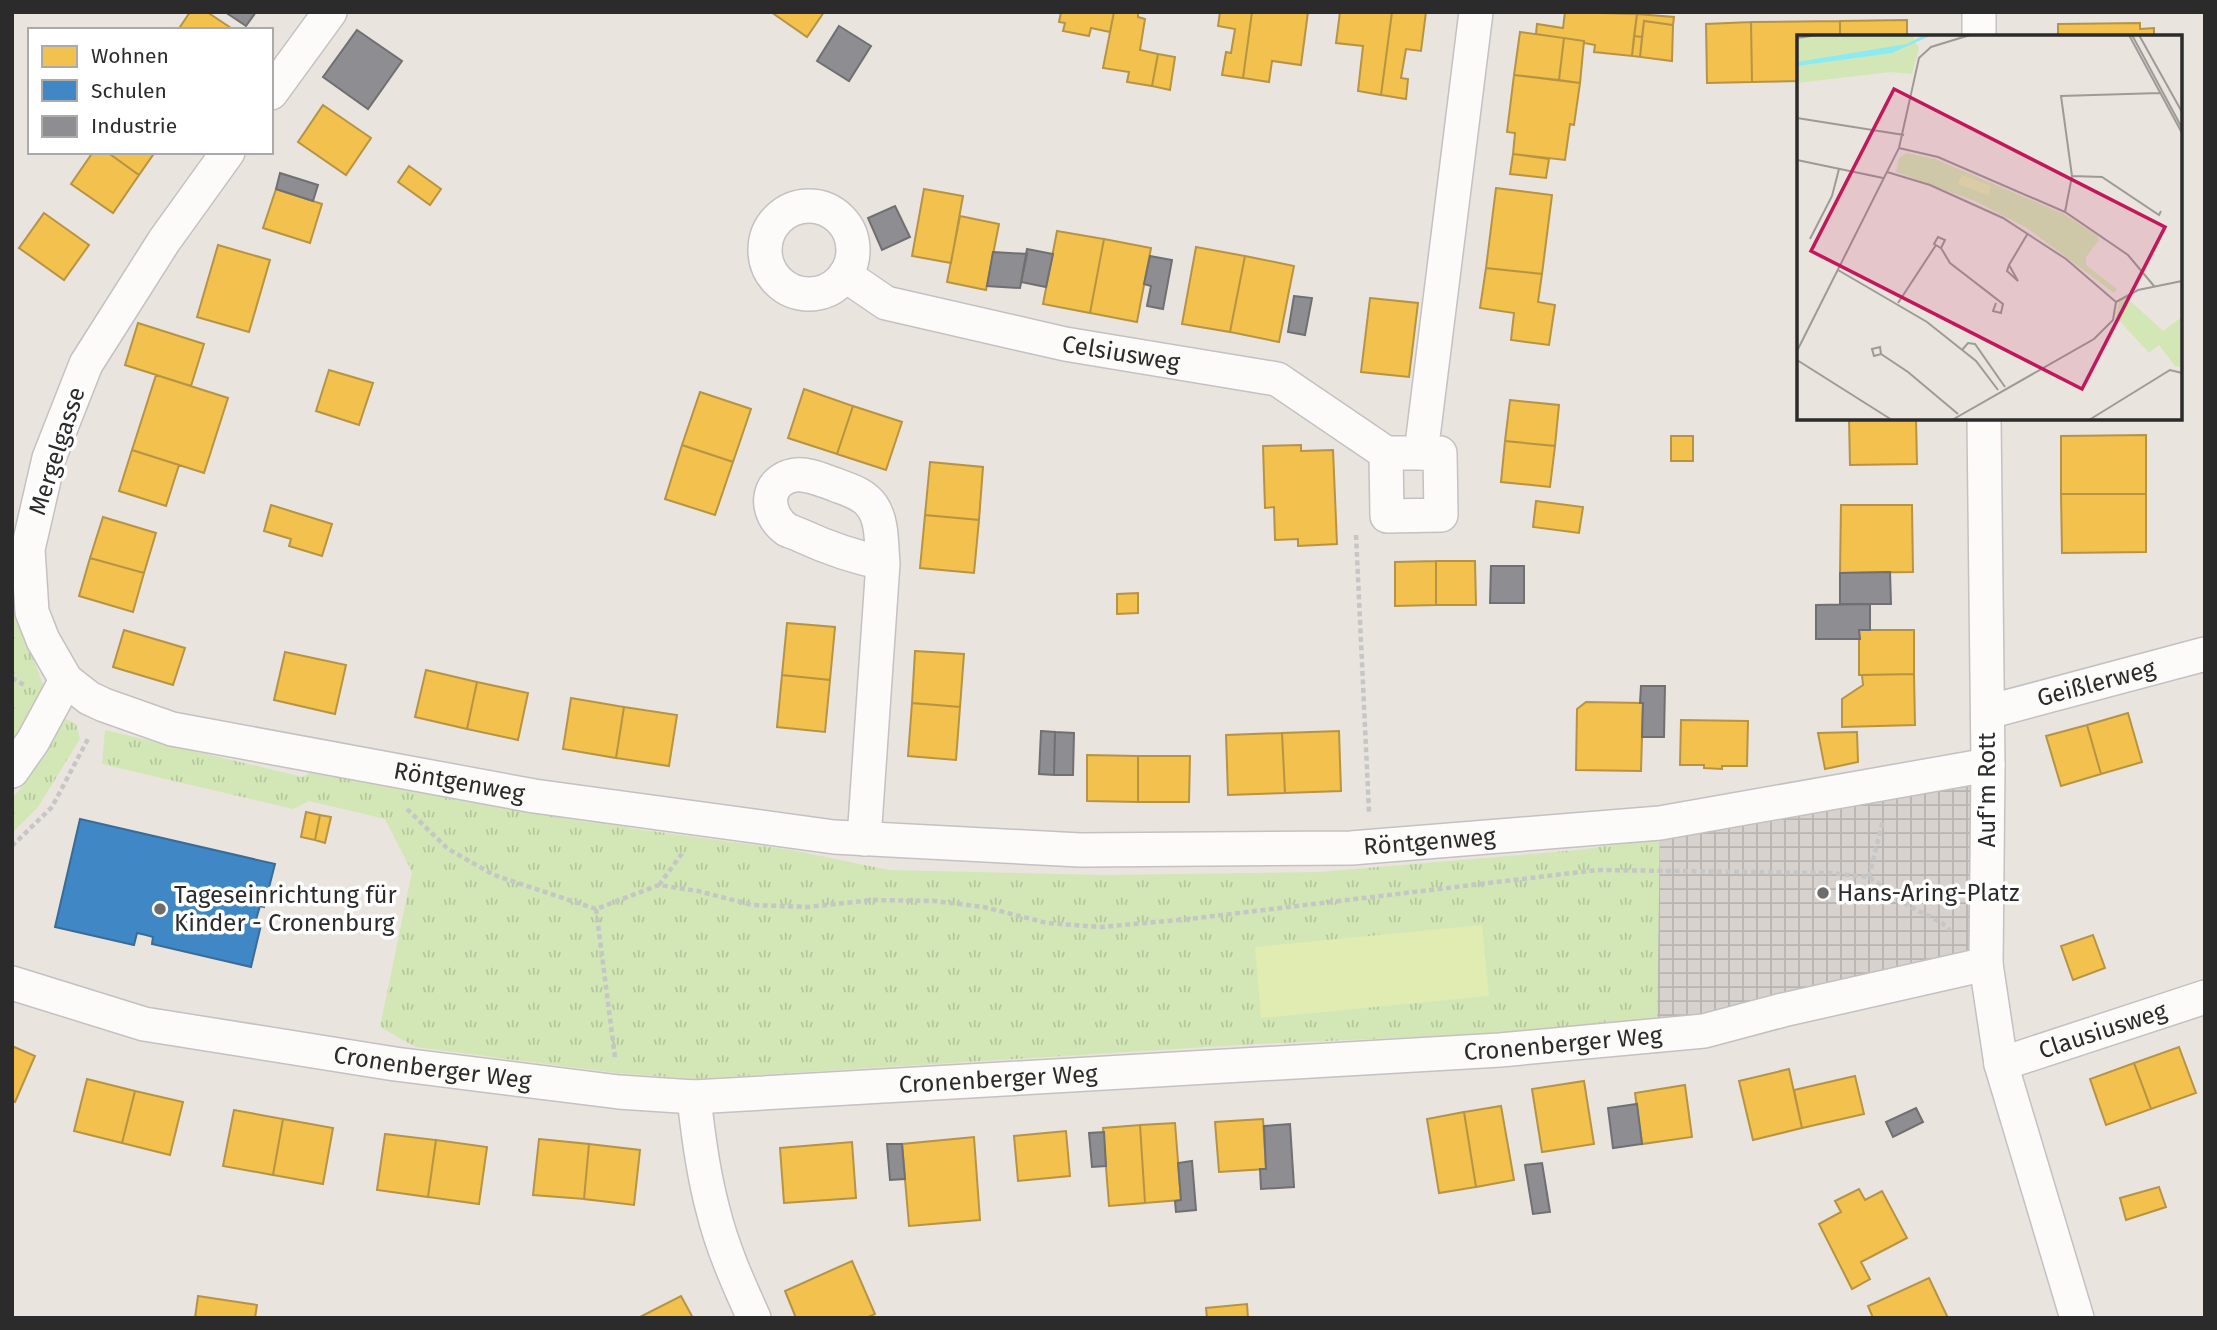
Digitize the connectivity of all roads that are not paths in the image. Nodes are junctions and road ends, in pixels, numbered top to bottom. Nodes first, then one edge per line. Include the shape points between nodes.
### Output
1 (330, 12) edge
2 (1476, 12) edge
3 (1979, 12) edge
4 (1979, 35) edge
5 (273, 90) edge
6 (227, 154) edge
7 (845, 275) dead end
8 (1984, 420) edge
9 (1386, 453) junction
10 (1421, 453) junction
11 (883, 563) dead end
12 (2205, 654) edge
13 (66, 680) junction
14 (1988, 712) junction
15 (1988, 765) junction
16 (12, 771) edge
17 (864, 839) junction
18 (1986, 964) junction
19 (12, 984) edge
20 (2205, 997) edge
21 (2001, 1063) junction
22 (694, 1097) junction
23 (754, 1318) edge
24 (2077, 1318) edge

1 - 5 street
2 - 10 street
3 - 4 street
6 - 13 street, Mergelgasse via 164,241 86,364 50,458 27,549 29,578 32,612
7 - 9 street, Celsiusweg via 886,303 1065,344 1277,379
8 - 14 street, Auf'm Rott
9 - 10 street
9 - 10 street via 1387,516 1441,515 1440,453
11 - 17 street
12 - 14 street, Geißlerweg
13 - 16 street
13 - 17 street, Röntgenweg via 104,705 172,729 534,796
14 - 15 street, Auf'm Rott
15 - 17 street, Röntgenweg via 1660,823 1371,847 1080,849
15 - 18 street, Auf'm Rott
18 - 21 street, Auf'm Rott
18 - 22 street, Cronenberger Weg via 1704,1031 1500,1050
19 - 22 street, Cronenberger Weg via 144,1024 395,1064
20 - 21 street, Clausiusweg
21 - 24 street, Auf'm Rott
22 - 23 street via 713,1212

